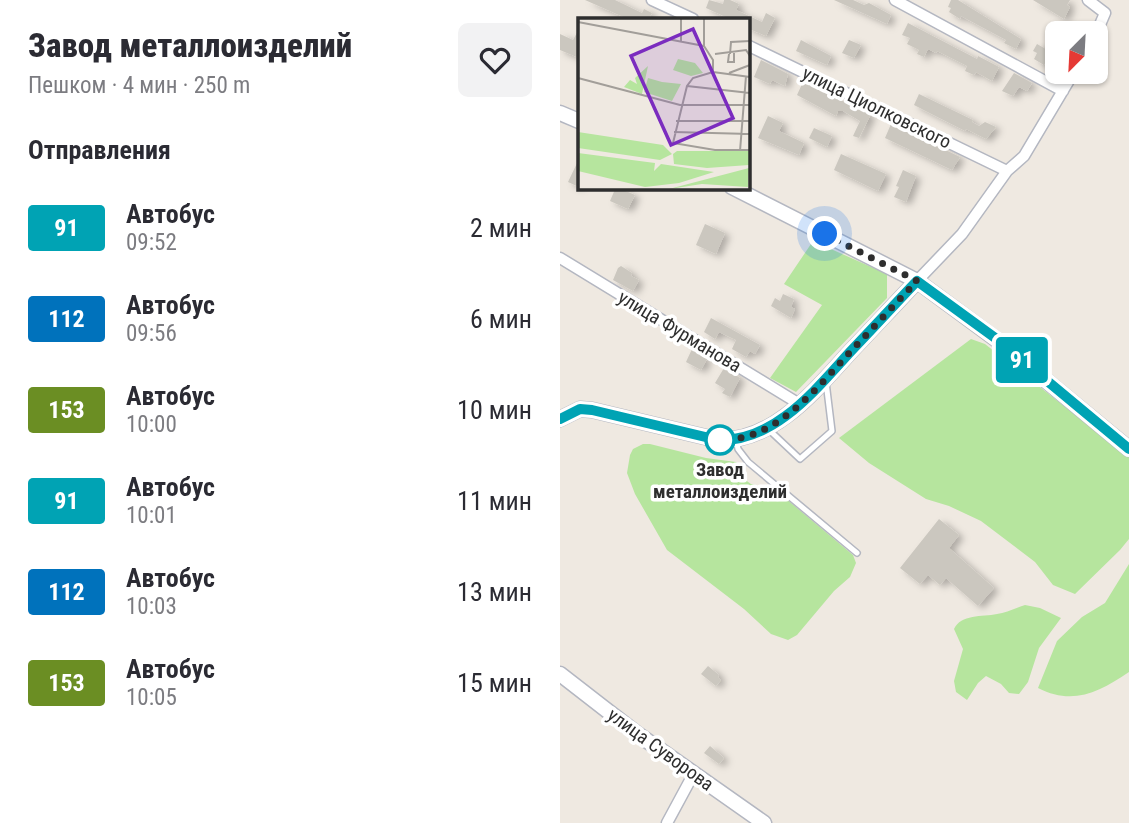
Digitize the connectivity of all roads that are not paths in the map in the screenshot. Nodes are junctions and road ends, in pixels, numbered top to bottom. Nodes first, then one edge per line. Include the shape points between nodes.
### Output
1 (652, 0) edge
2 (895, 0) edge
3 (1088, 0) edge
4 (691, 18) edge
5 (1102, 21) edge
6 (749, 46) edge
7 (1067, 84) edge
8 (1063, 91) junction
9 (560, 113) edge
10 (578, 121) edge
11 (1007, 171) junction
12 (736, 189) edge
13 (560, 258) edge
14 (917, 281) junction
15 (825, 379) junction
16 (801, 405) junction
17 (560, 419) edge
18 (767, 428) junction
19 (736, 439) junction
20 (1129, 449) edge
21 (857, 553) dead end
22 (560, 674) edge
23 (694, 773) junction
24 (667, 823) edge
25 (764, 823) edge

1 - 4 street
2 - 8 street
3 - 5 street via 1105,13
6 - 11 street, улица Циолковского
7 - 8 street
8 - 11 street via 1024,156
9 - 10 street
11 - 14 street via 962,234
12 - 14 street
13 - 16 street, улица Фурманова
14 - 15 street
14 - 20 street via 998,340
15 - 16 street
15 - 18 lane via 832,431 800,458
16 - 18 street
17 - 19 street via 580,409 592,410 718,440
18 - 19 street
19 - 21 lane via 748,462
22 - 23 street, улица Суворова
23 - 24 street
23 - 25 street, улица Суворова

